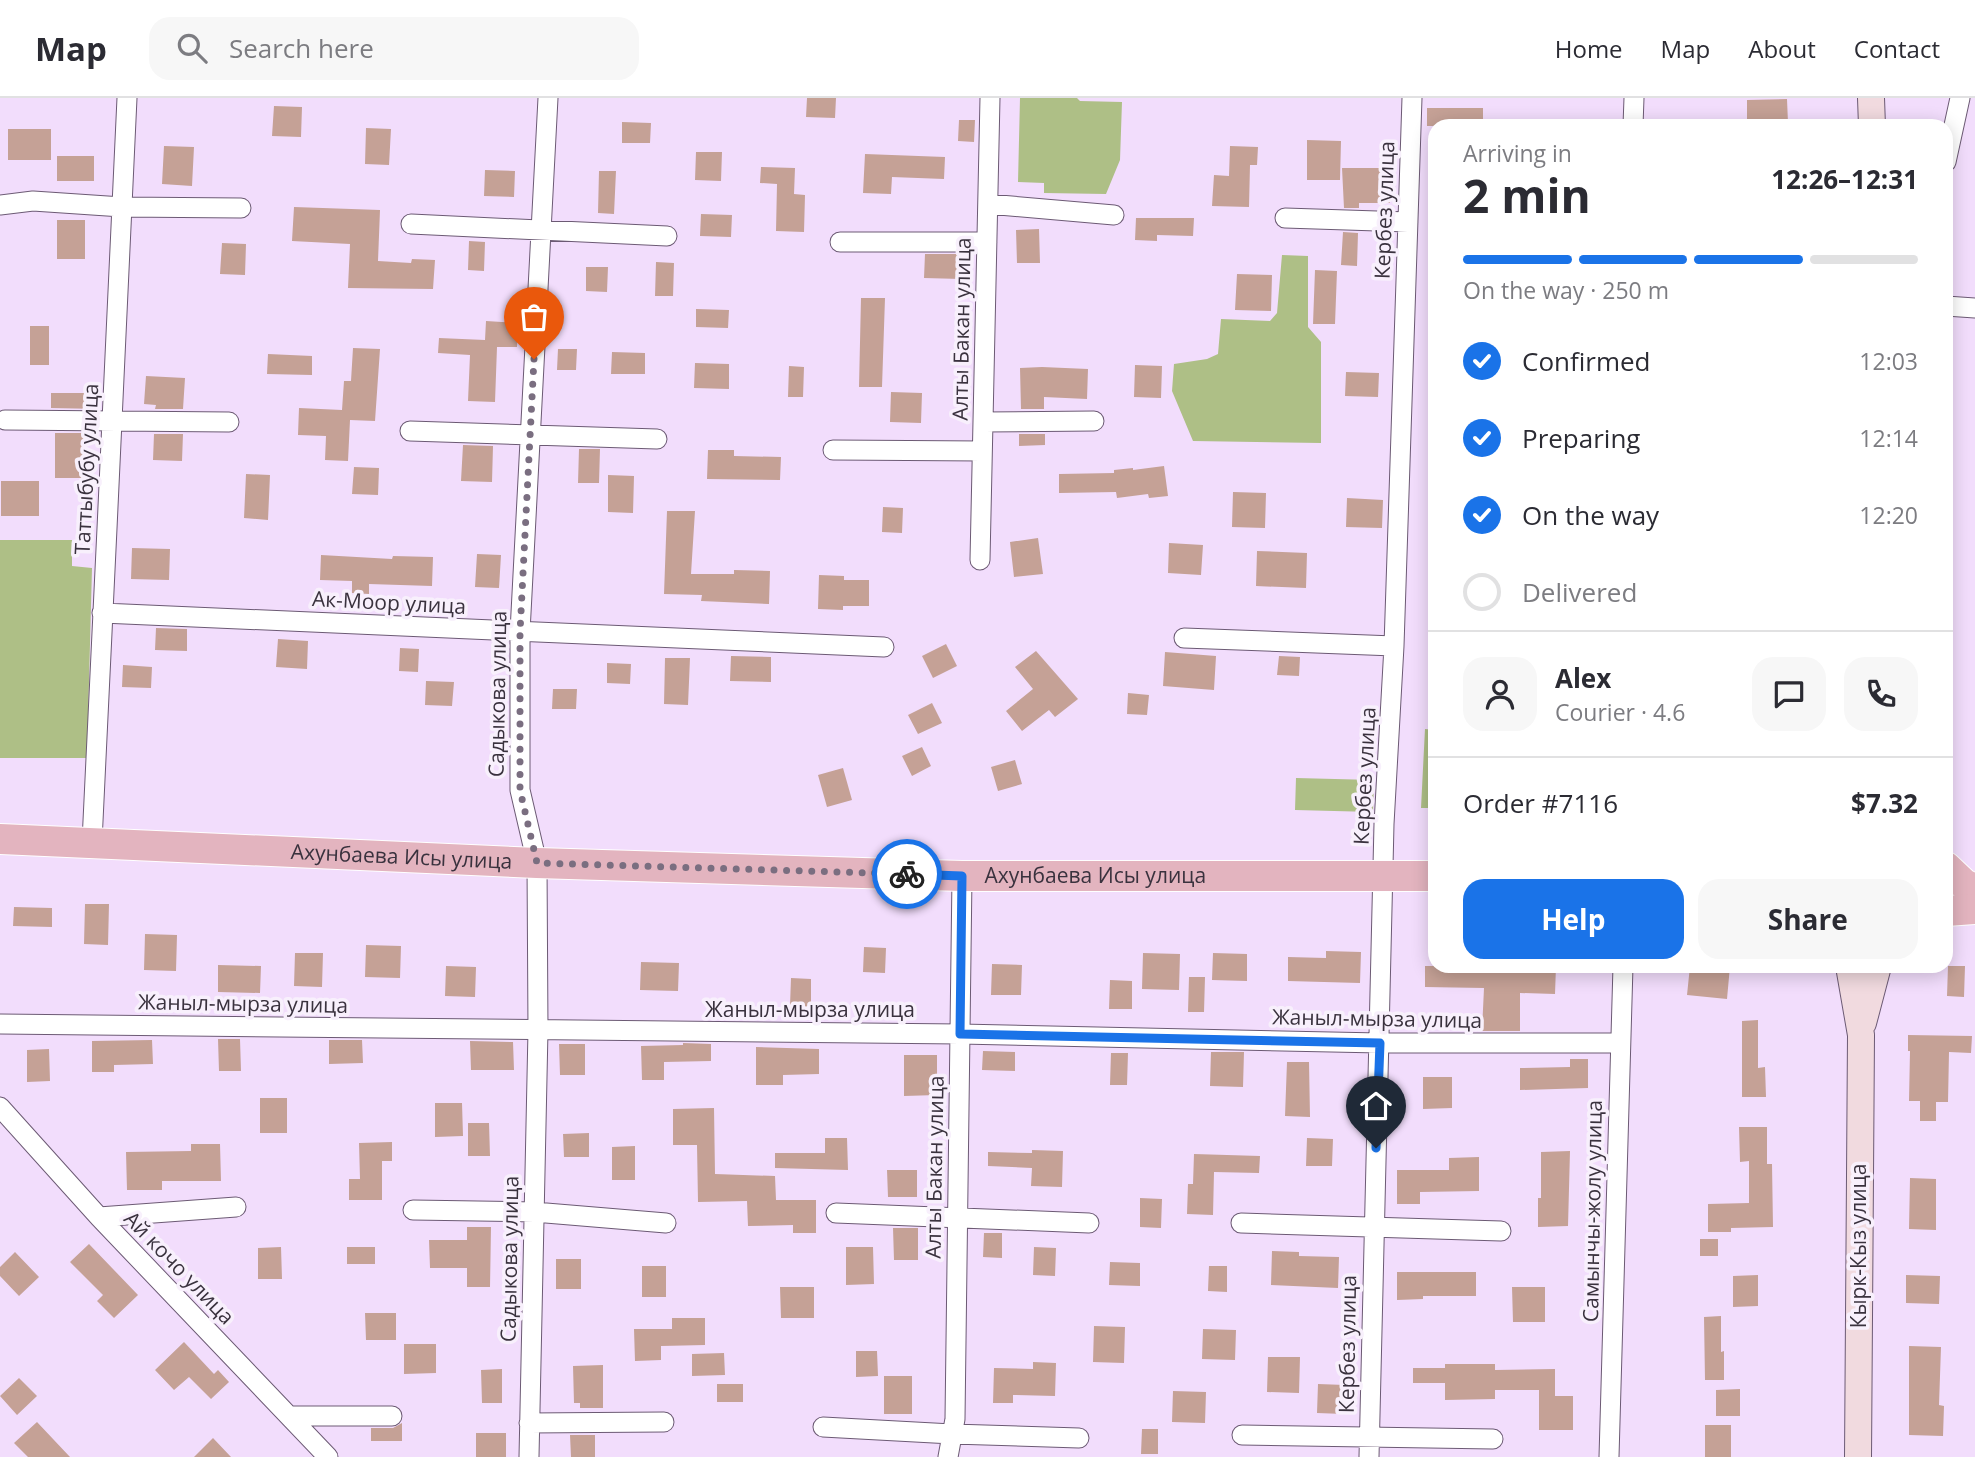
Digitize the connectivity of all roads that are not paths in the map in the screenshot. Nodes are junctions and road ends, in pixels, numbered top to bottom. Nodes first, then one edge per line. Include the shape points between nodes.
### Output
1 (127, 98) edge
2 (548, 98) edge
3 (990, 98) edge
4 (1412, 98) edge
5 (1634, 98) edge
6 (1871, 98) edge
7 (1960, 98) edge
8 (1633, 119) edge
9 (1872, 119) edge
10 (1953, 130) edge
11 (988, 204) junction
12 (0, 205) edge
13 (122, 207) junction
14 (241, 208) dead end
15 (1114, 215) dead end
16 (1285, 218) dead end
17 (1408, 222) junction
18 (411, 224) dead end
19 (541, 231) junction
20 (667, 236) dead end
21 (840, 242) dead end
22 (987, 242) junction
23 (1953, 306) edge
24 (1975, 307) edge
25 (5, 419) dead end
26 (114, 420) junction
27 (1094, 421) dead end
28 (229, 422) dead end
29 (983, 422) junction
30 (410, 431) dead end
31 (530, 435) junction
32 (657, 439) dead end
33 (833, 450) dead end
34 (982, 451) junction
35 (980, 560) dead end
36 (102, 613) junction
37 (520, 632) junction
38 (1184, 638) dead end
39 (1394, 646) junction
40 (884, 647) dead end
41 (0, 839) edge
42 (92, 842) junction
43 (537, 863) junction
44 (1953, 874) edge
45 (962, 876) junction
46 (1384, 876) junction
47 (1428, 876) edge
48 (1975, 889) edge
49 (1975, 909) edge
50 (1953, 911) edge
51 (1623, 973) edge
52 (1850, 973) edge
53 (1876, 973) edge
54 (0, 1024) edge
55 (537, 1030) junction
56 (960, 1034) junction
57 (1861, 1035) junction
58 (1380, 1043) junction
59 (1619, 1043) junction
60 (0, 1107) edge
61 (236, 1207) dead end
62 (413, 1210) dead end
63 (534, 1212) junction
64 (836, 1213) dead end
65 (99, 1217) junction
66 (958, 1219) junction
67 (666, 1223) dead end
68 (1089, 1223) dead end
69 (1241, 1223) dead end
70 (1373, 1227) junction
71 (1501, 1231) dead end
72 (289, 1416) junction
73 (392, 1416) dead end
74 (663, 1422) dead end
75 (529, 1423) junction
76 (823, 1427) dead end
77 (952, 1434) junction
78 (1242, 1435) dead end
79 (1369, 1437) junction
80 (1079, 1438) dead end
81 (1493, 1439) dead end
82 (328, 1457) edge
83 (529, 1457) edge
84 (948, 1457) edge
85 (1369, 1457) edge
86 (1609, 1457) edge
87 (1858, 1457) edge

1 - 13 street, Таттыбубу улица
2 - 19 street, Садыкова улица
3 - 11 street, Алты Бакан улица
4 - 17 street, Кербез улица
5 - 8 street
6 - 9 street
7 - 10 street
11 - 15 street
11 - 22 street, Алты Бакан улица
12 - 13 street via 33,201
13 - 14 street
13 - 26 street, Таттыбубу улица
16 - 17 street
17 - 39 street, Кербез улица
18 - 19 street
19 - 20 street
19 - 31 street, Садыкова улица
21 - 22 street
22 - 29 street, Алты Бакан улица
23 - 24 street
25 - 26 street
26 - 28 street
26 - 36 street, Таттыбубу улица
27 - 29 street
29 - 34 street, Алты Бакан улица
30 - 31 street
31 - 32 street
31 - 37 street, Садыкова улица
33 - 34 street
34 - 35 street, Алты Бакан улица
36 - 37 street, Ак-Моор улица
36 - 42 street, Таттыбубу улица
37 - 40 street, Ак-Моор улица
37 - 43 street, Садыкова улица via 520,790
38 - 39 street
39 - 46 street, Кербез улица
41 - 42 main road, Ахунбаева Исы улица
42 - 43 main road, Ахунбаева Исы улица
43 - 45 main road, Ахунбаева Исы улица
43 - 55 street, Садыкова улица
44 - 48 main road
45 - 46 main road, Ахунбаева Исы улица
45 - 56 street, Алты Бакан улица
46 - 47 main road, Ахунбаева Исы улица
46 - 58 street, Кербез улица
49 - 50 main road
51 - 59 street, Самынчы-жолу улица
52 - 57 street, Кырк-Кыз улица
53 - 57 street, Кырк-Кыз улица
54 - 55 street, Жаныл-мырза улица
55 - 56 street, Жаныл-мырза улица
55 - 63 street, Садыкова улица
56 - 58 street, Жаныл-мырза улица
56 - 66 street, Алты Бакан улица
57 - 87 street, Кырк-Кыз улица
58 - 59 street, Жаныл-мырза улица
58 - 70 street, Кербез улица
59 - 86 street, Самынчы-жолу улица
60 - 65 street, Ай кочо улица
61 - 65 street
62 - 63 street
63 - 67 street
63 - 75 street, Садыкова улица
64 - 66 street
65 - 72 street, Ай кочо улица
66 - 68 street
66 - 77 street, Алты Бакан улица
69 - 70 street
70 - 71 street
70 - 79 street, Кербез улица
72 - 73 street
72 - 82 street, Ай кочо улица
74 - 75 street
75 - 83 street, Садыкова улица
76 - 77 street
77 - 80 street
77 - 84 street, Алты Бакан улица
78 - 79 street
79 - 81 street
79 - 85 street, Кербез улица

